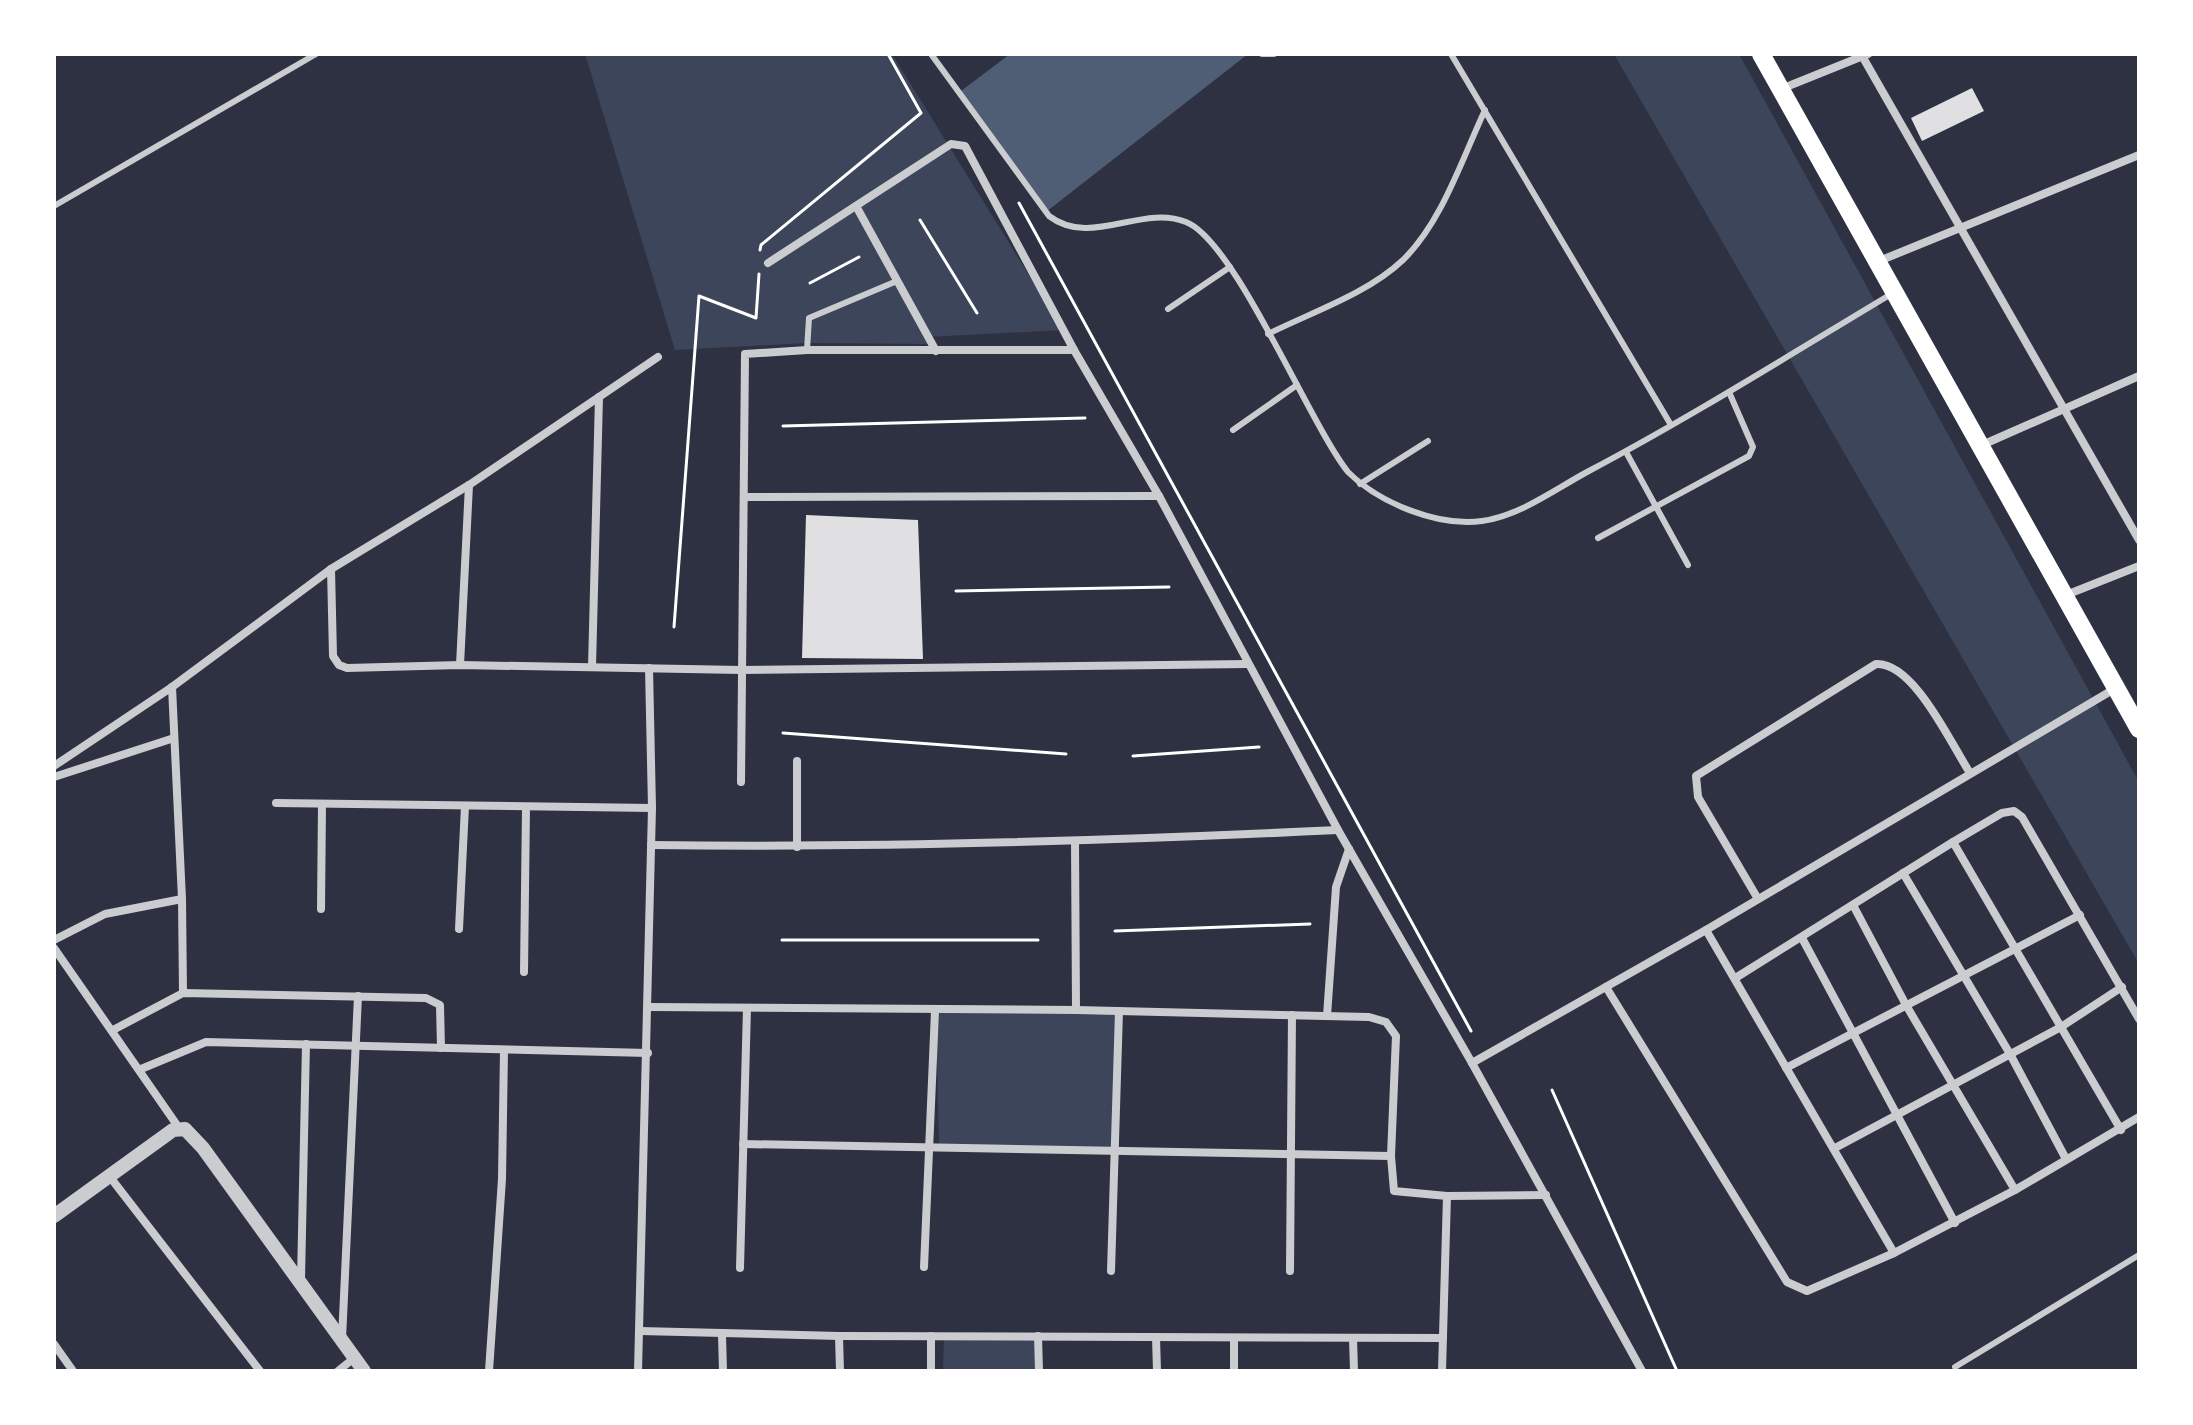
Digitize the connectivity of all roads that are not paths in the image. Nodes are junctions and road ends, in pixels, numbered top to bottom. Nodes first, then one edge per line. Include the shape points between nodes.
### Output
1 (316, 54) edge
2 (931, 54) edge
3 (1262, 54) edge
4 (1274, 54) edge
5 (1451, 54) edge
6 (1761, 54) edge
7 (1864, 55) edge
8 (1781, 89) junction
9 (1485, 110) junction
10 (2139, 155) edge
11 (54, 206) edge
12 (856, 206) junction
13 (1961, 230) junction
14 (1879, 261) junction
15 (768, 263) dead end
16 (1230, 267) junction
17 (897, 281) junction
18 (1896, 291) junction
19 (1168, 309) dead end
20 (1268, 334) junction
21 (807, 350) junction
22 (1074, 350) junction
23 (936, 351) junction
24 (658, 357) dead end
25 (2139, 376) edge
26 (1297, 385) junction
27 (1729, 392) junction
28 (599, 397) junction
29 (2062, 409) junction
30 (1671, 425) junction
31 (1233, 430) dead end
32 (1428, 441) dead end
33 (1982, 445) junction
34 (1626, 452) junction
35 (1360, 484) junction
36 (469, 485) junction
37 (1159, 496) junction
38 (745, 497) junction
39 (1654, 506) junction
40 (1598, 538) dead end
41 (2139, 540) edge
42 (1688, 565) dead end
43 (2139, 566) edge
44 (331, 569) junction
45 (2066, 595) junction
46 (1248, 664) junction
47 (460, 665) junction
48 (592, 667) junction
49 (649, 668) junction
50 (741, 670) junction
51 (172, 687) junction
52 (2117, 688) junction
53 (2139, 729) edge
54 (174, 738) junction
55 (797, 761) dead end
56 (54, 766) edge
57 (1970, 773) junction
58 (54, 777) edge
59 (741, 782) dead end
60 (276, 803) dead end
61 (322, 804) junction
62 (465, 806) junction
63 (526, 807) junction
64 (652, 808) junction
65 (1338, 830) junction
66 (1075, 841) junction
67 (1953, 842) junction
68 (651, 845) junction
69 (797, 847) junction
70 (1349, 849) junction
71 (1903, 873) junction
72 (182, 899) junction
73 (1758, 899) junction
74 (1853, 905) junction
75 (321, 909) dead end
76 (2080, 915) junction
77 (459, 929) dead end
78 (1706, 930) junction
79 (1802, 938) junction
80 (54, 940) edge
81 (2015, 946) junction
82 (54, 948) edge
83 (524, 972) dead end
84 (1964, 975) junction
85 (1737, 977) junction
86 (1606, 987) junction
87 (2122, 987) junction
88 (183, 993) junction
89 (358, 996) junction
90 (1906, 1005) junction
91 (649, 1007) junction
92 (747, 1008) junction
93 (1076, 1010) junction
94 (935, 1011) junction
95 (1119, 1011) junction
96 (1292, 1015) junction
97 (1327, 1016) junction
98 (2139, 1019) edge
99 (2061, 1027) junction
100 (113, 1030) junction
101 (1851, 1034) junction
102 (306, 1044) junction
103 (356, 1045) junction
104 (441, 1048) junction
105 (504, 1050) junction
106 (648, 1053) junction
107 (2010, 1054) junction
108 (1472, 1063) junction
109 (1786, 1068) junction
110 (141, 1069) junction
111 (1953, 1086) junction
112 (1897, 1115) junction
113 (2139, 1117) edge
114 (179, 1128) junction
115 (2121, 1130) junction
116 (743, 1144) junction
117 (928, 1146) junction
118 (1835, 1148) junction
119 (1115, 1153) junction
120 (1291, 1154) junction
121 (1391, 1156) junction
122 (2066, 1159) junction
123 (110, 1177) junction
124 (2015, 1190) junction
125 (1546, 1195) junction
126 (1447, 1196) junction
127 (54, 1216) edge
128 (1955, 1223) junction
129 (1894, 1253) junction
130 (2139, 1255) edge
131 (924, 1267) dead end
132 (740, 1268) dead end
133 (1111, 1271) dead end
134 (1290, 1271) dead end
135 (301, 1281) junction
136 (640, 1331) junction
137 (722, 1335) junction
138 (839, 1336) junction
139 (931, 1336) junction
140 (1038, 1336) junction
141 (1156, 1337) junction
142 (1234, 1338) junction
143 (1353, 1338) junction
144 (1443, 1338) junction
145 (342, 1341) junction
146 (54, 1344) edge
147 (353, 1359) junction
148 (1955, 1367) dead end
149 (73, 1371) edge
150 (260, 1371) edge
151 (338, 1371) edge
152 (364, 1371) edge
153 (489, 1371) edge
154 (638, 1371) edge
155 (723, 1371) edge
156 (840, 1371) edge
157 (931, 1371) edge
158 (1039, 1371) edge
159 (1157, 1371) edge
160 (1234, 1371) edge
161 (1354, 1371) edge
162 (1442, 1371) edge
163 (1642, 1371) edge

1 - 11 lane
2 - 16 lane via 1058,224 1079,230 1185,221
3 - 4 lane
5 - 9 lane
6 - 8 main road
7 - 8 street
7 - 13 street
8 - 14 main road
9 - 20 lane via 1431,224 1401,261 1381,278
9 - 30 lane
10 - 13 street
12 - 15 street
12 - 17 street
12 - 22 street via 951,144 965,146
13 - 14 street
13 - 29 street
14 - 18 main road
16 - 19 lane
16 - 20 lane
17 - 21 lane via 809,318
17 - 23 street
18 - 27 lane
18 - 33 main road
20 - 26 lane
21 - 23 street
21 - 38 street via 751,352 743,357
22 - 23 street
22 - 37 street
24 - 28 street
25 - 29 street
26 - 31 lane
26 - 35 lane via 1340,462
27 - 30 lane
27 - 39 lane via 1752,452
28 - 36 street
28 - 48 street
29 - 33 street
29 - 41 street
30 - 34 lane
32 - 35 lane
33 - 45 main road
34 - 35 lane via 1508,515 1477,522 1442,519
34 - 39 lane
36 - 44 street
36 - 47 street
37 - 38 street
37 - 46 street
38 - 50 street
39 - 40 lane
39 - 42 lane
43 - 45 street
44 - 47 street via 332,650 339,665
44 - 51 street
45 - 52 main road
46 - 50 street
46 - 65 street
47 - 48 street
48 - 49 street
49 - 50 street
49 - 64 street
50 - 59 street
51 - 54 street
51 - 56 street
52 - 53 main road
52 - 57 street
54 - 58 street
54 - 72 street
55 - 69 street
57 - 73 street
57 - 73 street via 1912,681 1892,667 1876,664 1696,776 1698,797
60 - 61 street
61 - 62 street
61 - 75 street
62 - 63 street
62 - 77 street
63 - 64 street
63 - 83 street
64 - 68 street
65 - 66 street
65 - 70 street
66 - 69 street
66 - 93 street
67 - 71 street
67 - 76 street via 2014,811 2029,825
67 - 81 street
68 - 69 street
68 - 91 street
70 - 97 street via 1336,887
70 - 108 street
71 - 74 street
71 - 84 street
72 - 80 street via 105,914
72 - 88 street
73 - 78 street
74 - 79 street
74 - 90 street
76 - 81 street
76 - 87 street
78 - 85 street
78 - 86 street
79 - 85 street
79 - 101 street
81 - 84 street
81 - 99 street
82 - 100 street
84 - 90 street
84 - 107 street
85 - 109 street
86 - 108 street
86 - 129 street via 1787,1282 1807,1291
87 - 98 street
87 - 99 street
88 - 89 street
88 - 100 street
89 - 103 street
89 - 104 street via 438,1001
90 - 101 street
90 - 111 street
91 - 92 street
91 - 106 street
92 - 94 street
92 - 116 street
93 - 94 street
93 - 95 street
94 - 117 street
95 - 96 street
95 - 119 street
96 - 97 street
96 - 120 street
97 - 121 street via 1379,1019 1396,1036
99 - 107 street
99 - 115 street
100 - 110 street
101 - 109 street
101 - 112 street
102 - 103 street
102 - 110 street via 206,1042
102 - 135 street
103 - 104 street
103 - 145 street
104 - 105 street
105 - 106 street
105 - 153 street via 502,1179
106 - 136 street
107 - 111 street
107 - 122 street
108 - 125 street
109 - 118 street
110 - 114 street
111 - 112 street
111 - 124 street
112 - 118 street
112 - 128 street
113 - 115 street
114 - 123 street
114 - 135 street via 203,1148
115 - 122 street
116 - 117 street
116 - 132 street
117 - 119 street
117 - 131 street
118 - 129 street
119 - 120 street
119 - 133 street
120 - 121 street
120 - 134 street
121 - 126 street via 1394,1191
122 - 124 street
123 - 127 street
123 - 150 street
124 - 128 street
125 - 126 street
125 - 163 street
126 - 144 street
128 - 129 street
130 - 148 lane
135 - 145 street
136 - 137 street
136 - 154 street
137 - 138 street
137 - 155 street
138 - 139 street
138 - 156 street
139 - 140 street
139 - 157 street
140 - 141 street
140 - 158 street
141 - 142 street
141 - 159 street
142 - 143 street
142 - 160 street
143 - 144 street
143 - 161 street
144 - 162 street
145 - 147 street
146 - 149 street
147 - 151 street
147 - 152 street

